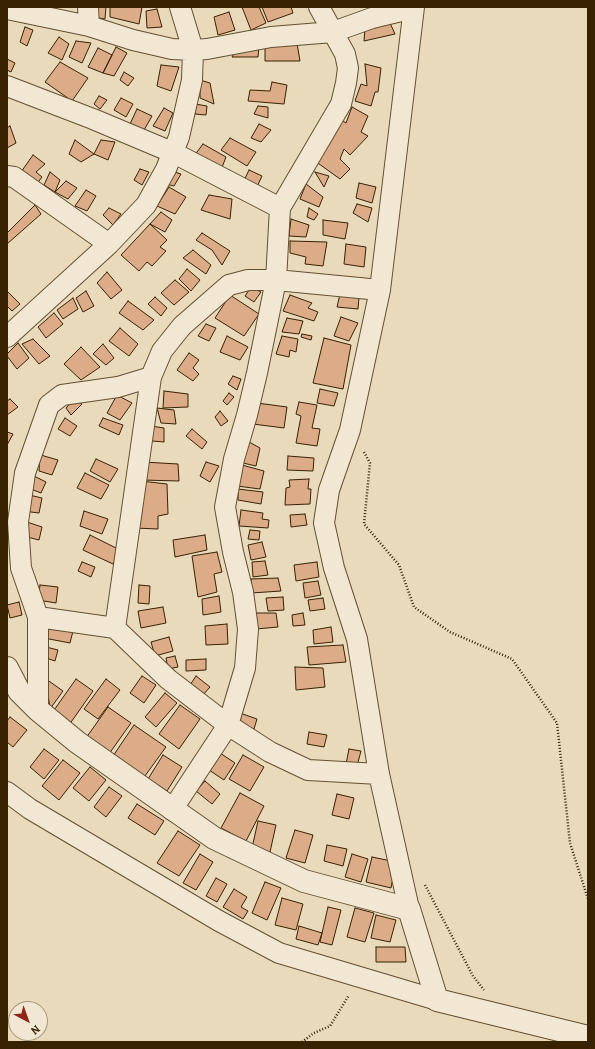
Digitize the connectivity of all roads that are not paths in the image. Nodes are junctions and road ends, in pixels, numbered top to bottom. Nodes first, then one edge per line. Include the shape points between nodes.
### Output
1 (180, 7) edge
2 (319, 7) edge
3 (414, 7) edge
4 (7, 9) edge
5 (89, 17) edge
6 (333, 32) junction
7 (192, 50) junction
8 (7, 86) edge
9 (174, 153) junction
10 (7, 176) edge
11 (280, 208) junction
12 (109, 244) junction
13 (276, 280) junction
14 (380, 290) junction
15 (7, 337) edge
16 (151, 377) junction
17 (38, 617) junction
18 (115, 628) junction
19 (7, 668) edge
20 (38, 710) junction
21 (228, 725) junction
22 (378, 774) junction
23 (7, 792) edge
24 (172, 810) junction
25 (409, 909) junction
26 (437, 1000) junction
27 (588, 1037) edge

1 - 7 street
2 - 6 street
3 - 6 street
3 - 14 street
4 - 5 street
5 - 7 street via 133,40 172,49
6 - 7 street via 272,37
6 - 11 street via 345,54 348,68 341,104
7 - 9 street via 192,80 186,114
8 - 9 street
9 - 11 street
9 - 12 street via 146,205
10 - 12 street via 14,177
11 - 13 street
12 - 15 street
13 - 14 street
13 - 16 street via 248,280 229,285 182,326 162,352
13 - 21 street via 225,507 248,629 244,668
14 - 22 street via 350,430 329,490 324,523 334,568 357,639
16 - 17 street via 118,387 62,395 49,406 25,473 18,522 21,568
16 - 18 street
17 - 18 street
17 - 20 street
18 - 21 street via 168,679
19 - 20 street via 19,692
20 - 24 street
21 - 22 street via 270,752 308,770
21 - 24 street
22 - 25 street
23 - 26 street via 30,809 219,922 279,953
24 - 25 street via 214,838 304,881
25 - 26 street
26 - 27 street

